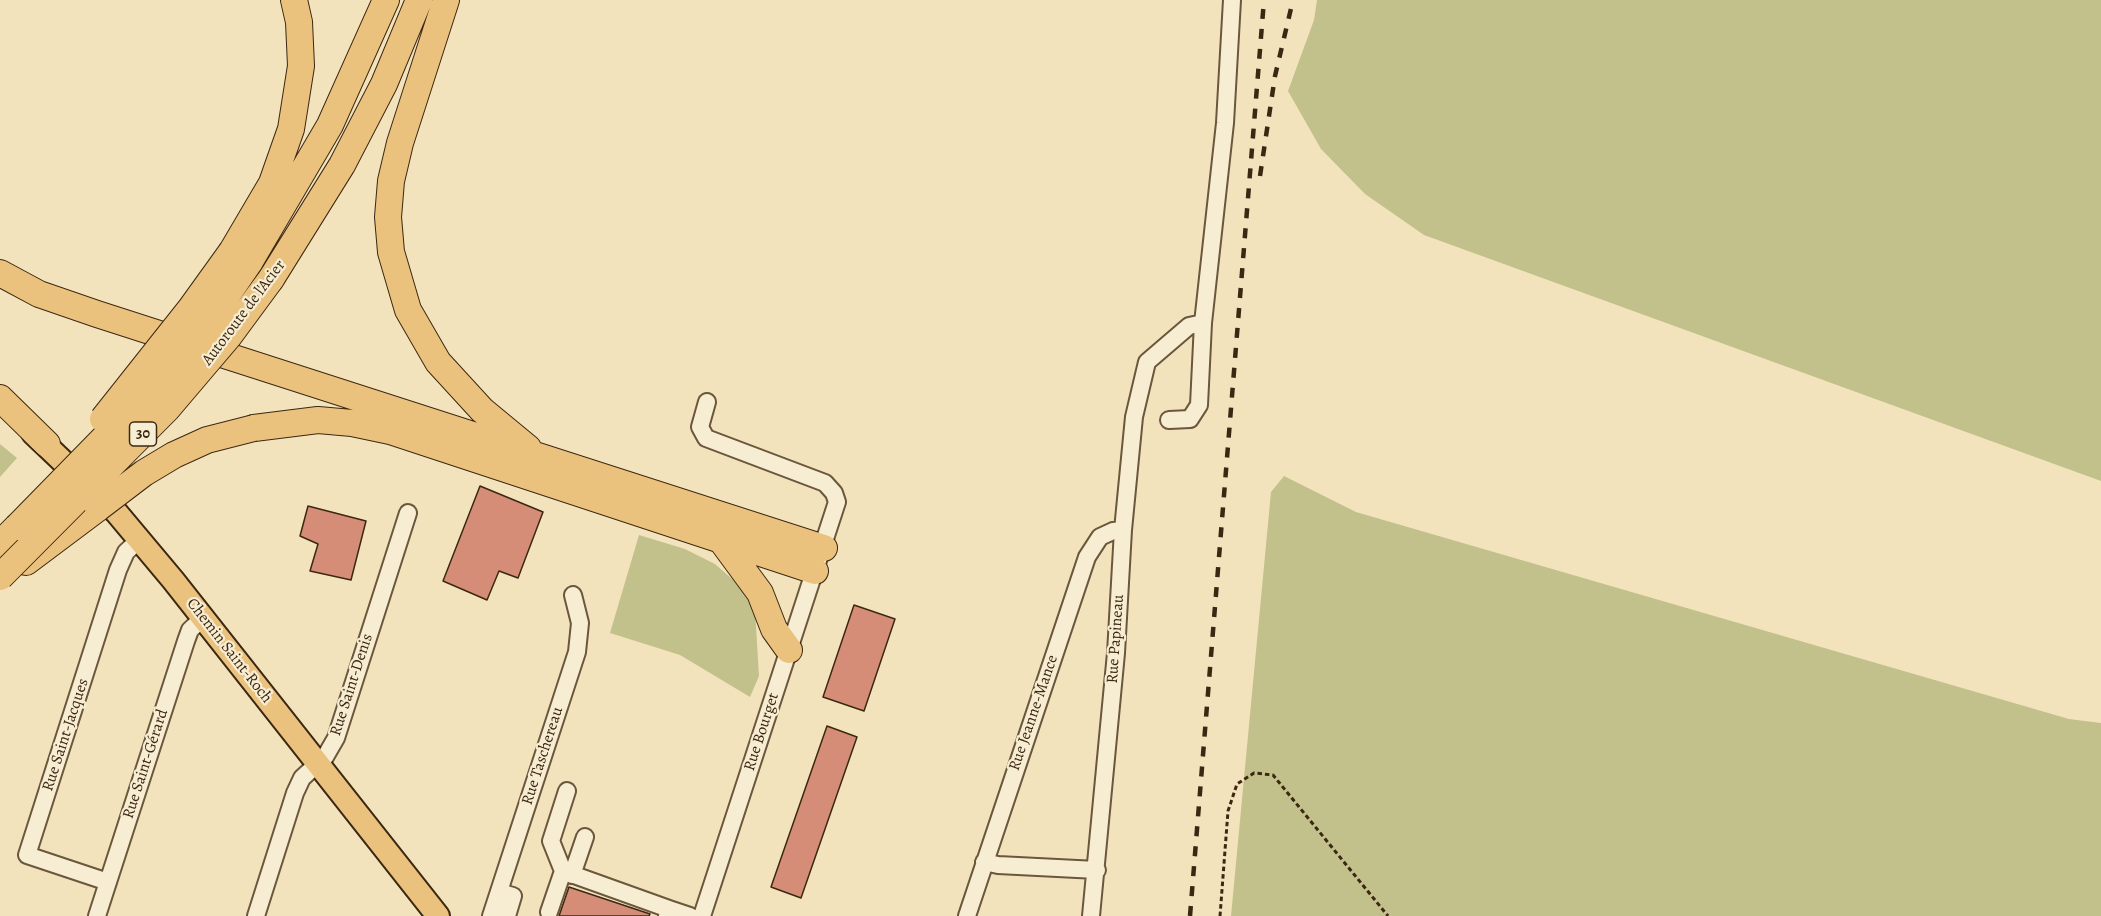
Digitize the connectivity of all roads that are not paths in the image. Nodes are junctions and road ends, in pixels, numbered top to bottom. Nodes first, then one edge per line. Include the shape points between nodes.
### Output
1 (294, 0) edge
2 (386, 0) edge
3 (419, 0) edge
4 (446, 0) edge
5 (1232, 0) edge
6 (241, 257) junction
7 (0, 273) edge
8 (1203, 323) junction
9 (0, 398) edge
10 (707, 402) dead end
11 (0, 404) edge
12 (1169, 420) dead end
13 (47, 444) junction
14 (537, 455) junction
15 (408, 513) dead end
16 (1123, 530) junction
17 (8, 536) edge
18 (139, 540) junction
19 (721, 540) junction
20 (820, 559) junction
21 (0, 577) edge
22 (0, 582) edge
23 (573, 595) dead end
24 (203, 618) junction
25 (789, 650) junction
26 (317, 765) junction
27 (567, 791) dead end
28 (585, 837) dead end
29 (984, 862) junction
30 (1097, 870) junction
31 (567, 873) junction
32 (108, 882) junction
33 (499, 892) junction
34 (549, 912) dead end
35 (668, 913) edge
36 (97, 916) edge
37 (256, 916) edge
38 (438, 916) edge
39 (491, 916) edge
40 (507, 916) edge
41 (690, 916) edge
42 (702, 916) edge
43 (967, 916) edge
44 (1091, 916) edge

1 - 6 highway via 301,66 291,129
2 - 6 highway, Autoroute de l'Acier / 30 via 330,124
3 - 21 highway, Autoroute de l'Acier / 30, bridge via 384,84 342,165 271,279 167,409
4 - 14 highway via 391,181 390,252 408,310 438,362 482,410
5 - 8 street via 1225,123
6 - 17 highway, Autoroute de l'Acier / 30, bridge via 203,328 157,384
7 - 14 highway via 39,294 97,314
8 - 12 street via 1199,405 1190,419
8 - 16 street, Rue Papineau via 1189,326 1147,362 1132,428
9 - 13 highway
10 - 20 street, Rue Bourget via 700,427 706,438 818,480 832,489 837,507
11 - 13 main road, Chemin Saint-Roch
13 - 18 main road, Chemin Saint-Roch
14 - 20 highway
15 - 26 street, Rue Saint-Denis via 336,738
16 - 29 street, Rue Jeanne-Mance via 1100,537 1087,557
16 - 30 street, Rue Papineau
18 - 24 main road, Chemin Saint-Roch
18 - 32 street, Rue Saint-Jacques via 121,563 27,855
19 - 20 highway
19 - 22 highway, bridge via 437,445 372,426 318,420 254,428 207,440 159,463
19 - 25 highway via 760,593 774,629
20 - 25 street, Rue Bourget
23 - 33 street, Rue Taschereau via 580,623 578,652
24 - 26 main road, Chemin Saint-Roch
24 - 32 street, Rue Saint-Gérard via 190,630 186,641
25 - 42 street, Rue Bourget
26 - 37 street, Rue Saint-Denis via 302,778 295,793
26 - 38 main road, Chemin Saint-Roch
27 - 31 street via 551,841
28 - 31 street
29 - 30 street
29 - 43 street, Rue Jeanne-Mance
30 - 44 street, Rue Papineau
31 - 34 street
31 - 35 street
32 - 36 street, Rue Saint-Gérard
33 - 39 street, Rue Taschereau
33 - 40 street via 513,896
35 - 41 street

